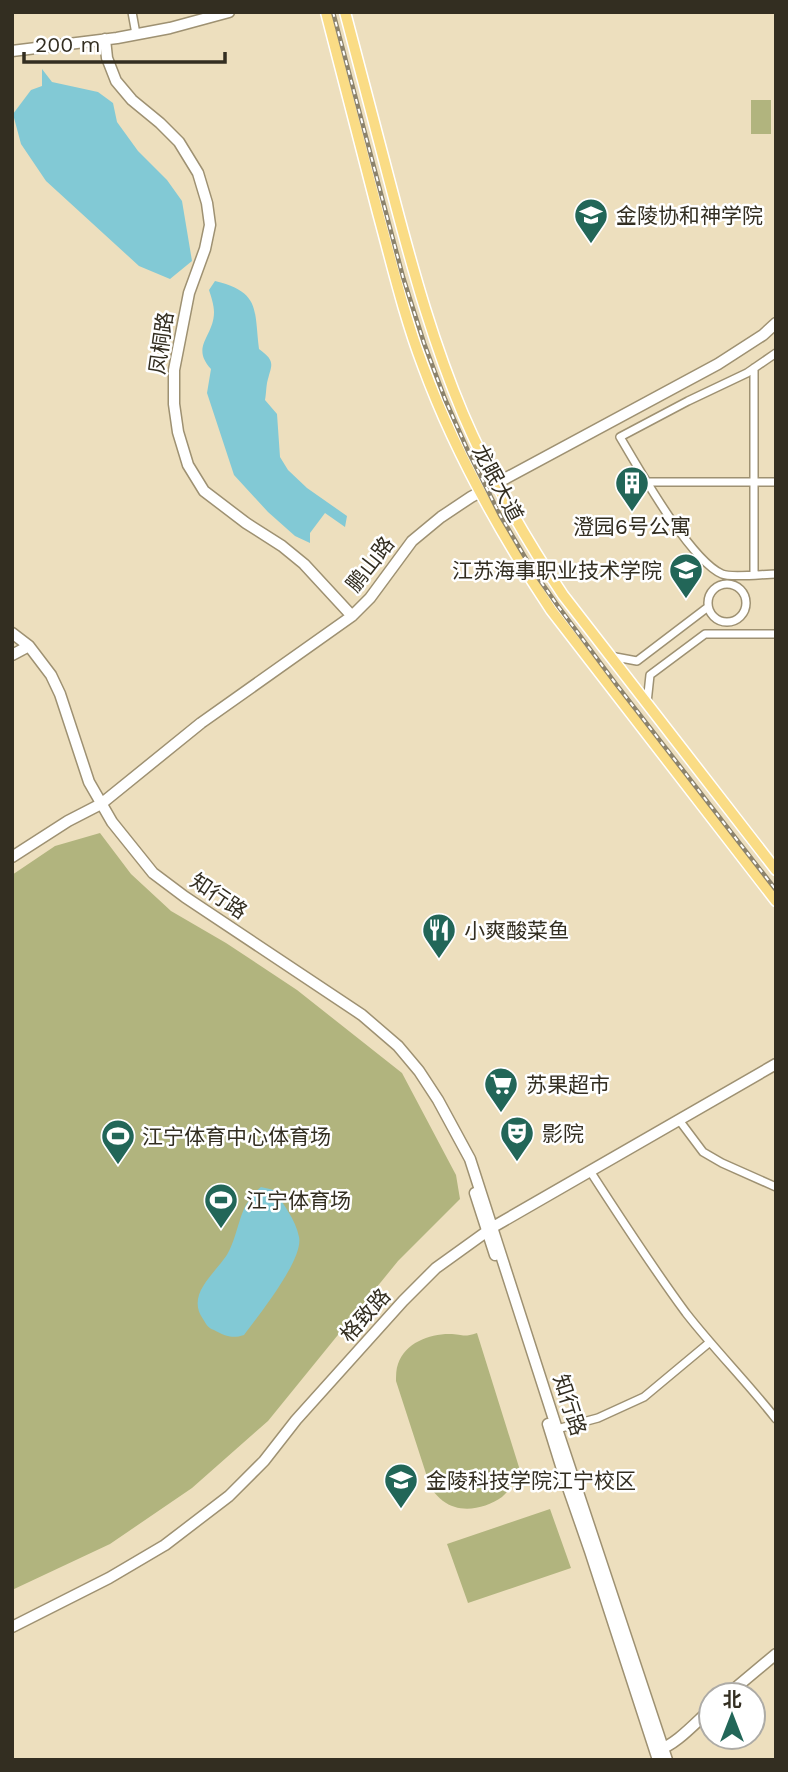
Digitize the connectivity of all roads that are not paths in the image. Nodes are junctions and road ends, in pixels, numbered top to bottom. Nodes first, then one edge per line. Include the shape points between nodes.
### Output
1 (132, 12) edge
2 (229, 12) edge
3 (326, 12) edge
4 (345, 12) edge
5 (136, 34) junction
6 (105, 39) junction
7 (12, 51) edge
8 (776, 323) edge
9 (776, 353) edge
10 (754, 368) junction
11 (646, 482) junction
12 (754, 482) junction
13 (776, 482) edge
14 (497, 483) junction
15 (480, 492) junction
16 (776, 574) edge
17 (754, 575) junction
18 (724, 580) junction
19 (708, 607) junction
20 (352, 616) junction
21 (727, 623) junction
22 (12, 633) edge
23 (727, 634) junction
24 (776, 634) edge
25 (29, 646) junction
26 (12, 655) edge
27 (610, 656) junction
28 (647, 704) junction
29 (101, 804) junction
30 (12, 857) edge
31 (776, 870) edge
32 (776, 901) edge
33 (776, 1064) edge
34 (679, 1120) junction
35 (590, 1171) junction
36 (776, 1187) edge
37 (490, 1229) junction
38 (710, 1342) junction
39 (776, 1419) edge
40 (557, 1429) junction
41 (12, 1627) edge
42 (776, 1654) edge
43 (744, 1681) edge
44 (697, 1722) edge
45 (661, 1755) edge

1 - 5 street
2 - 5 street
3 - 15 main road, 龙眠大道 via 402,304 446,424
4 - 14 main road, 龙眠大道 via 440,358
5 - 6 street
6 - 7 street
6 - 20 street, 凤桐路 via 116,81 179,142 198,173 207,203 210,225 189,293 174,370 178,432 188,465 204,491 297,558
8 - 14 street, 鹏山路 via 718,364
9 - 10 street
10 - 11 street via 620,437
10 - 12 street
11 - 12 street
11 - 18 street via 689,545
12 - 13 street
12 - 17 street
14 - 15 street, 鹏山路
14 - 27 main road, 龙眠大道 via 532,548
15 - 20 street, 鹏山路 via 412,541
15 - 32 main road, 龙眠大道 via 551,610
16 - 17 street
17 - 18 street
18 - 19 street via 713,590
18 - 21 street via 741,590 746,600 744,613
19 - 21 street via 714,618
19 - 27 street via 637,660
20 - 29 street, 鹏山路 via 201,723
21 - 23 street
22 - 25 street, 知行路
23 - 24 street
23 - 28 street via 705,634 650,675
25 - 26 street
25 - 29 street, 知行路 via 60,694 89,782
27 - 28 main road, 龙眠大道
28 - 31 main road, 龙眠大道
29 - 30 street, 鹏山路
29 - 37 street, 知行路 via 153,873 362,1015 398,1046 450,1121
33 - 34 street, 格致路
34 - 35 street, 格致路
34 - 36 street via 702,1152
35 - 37 street, 格致路
35 - 38 street
37 - 40 street, 知行路
37 - 41 street, 格致路 via 436,1268 403,1301 229,1496 165,1545
37 - 45 street, 知行路 via 566,1482
38 - 39 street
38 - 40 street via 644,1397 598,1418
40 - 45 street, 知行路
42 - 43 street
44 - 45 street

